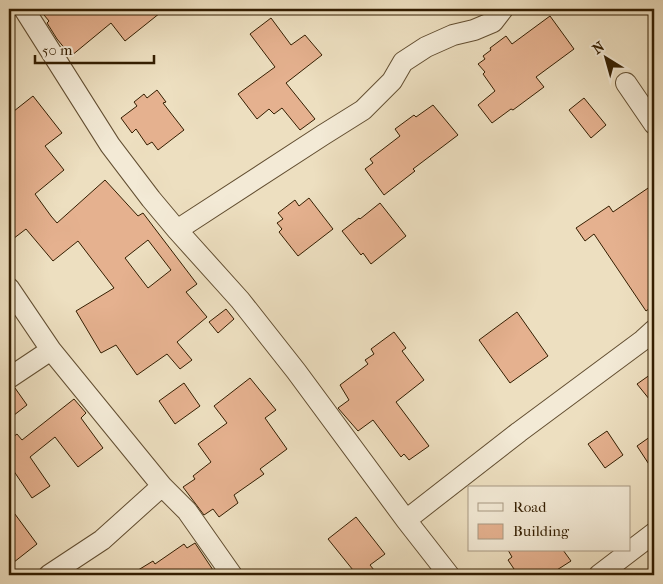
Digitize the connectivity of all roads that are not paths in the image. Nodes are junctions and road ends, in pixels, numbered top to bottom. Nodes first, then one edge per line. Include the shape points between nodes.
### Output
1 (24, 9) edge
2 (503, 9) edge
3 (626, 83) dead end
4 (654, 124) edge
5 (177, 230) junction
6 (9, 288) edge
7 (654, 330) edge
8 (51, 350) junction
9 (9, 378) edge
10 (162, 486) junction
11 (406, 520) junction
12 (654, 533) edge
13 (630, 551) edge
14 (629, 552) edge
15 (49, 575) edge
16 (232, 575) edge
17 (449, 575) edge
18 (599, 575) edge

1 - 5 street via 110,145
2 - 5 street via 493,22 453,35 403,62 392,81 363,110
3 - 4 street
5 - 11 street via 296,371
6 - 8 street
7 - 11 street
8 - 9 street
8 - 10 street
10 - 15 street via 102,540
10 - 16 street via 187,511
11 - 17 street
12 - 13 street
14 - 18 street

